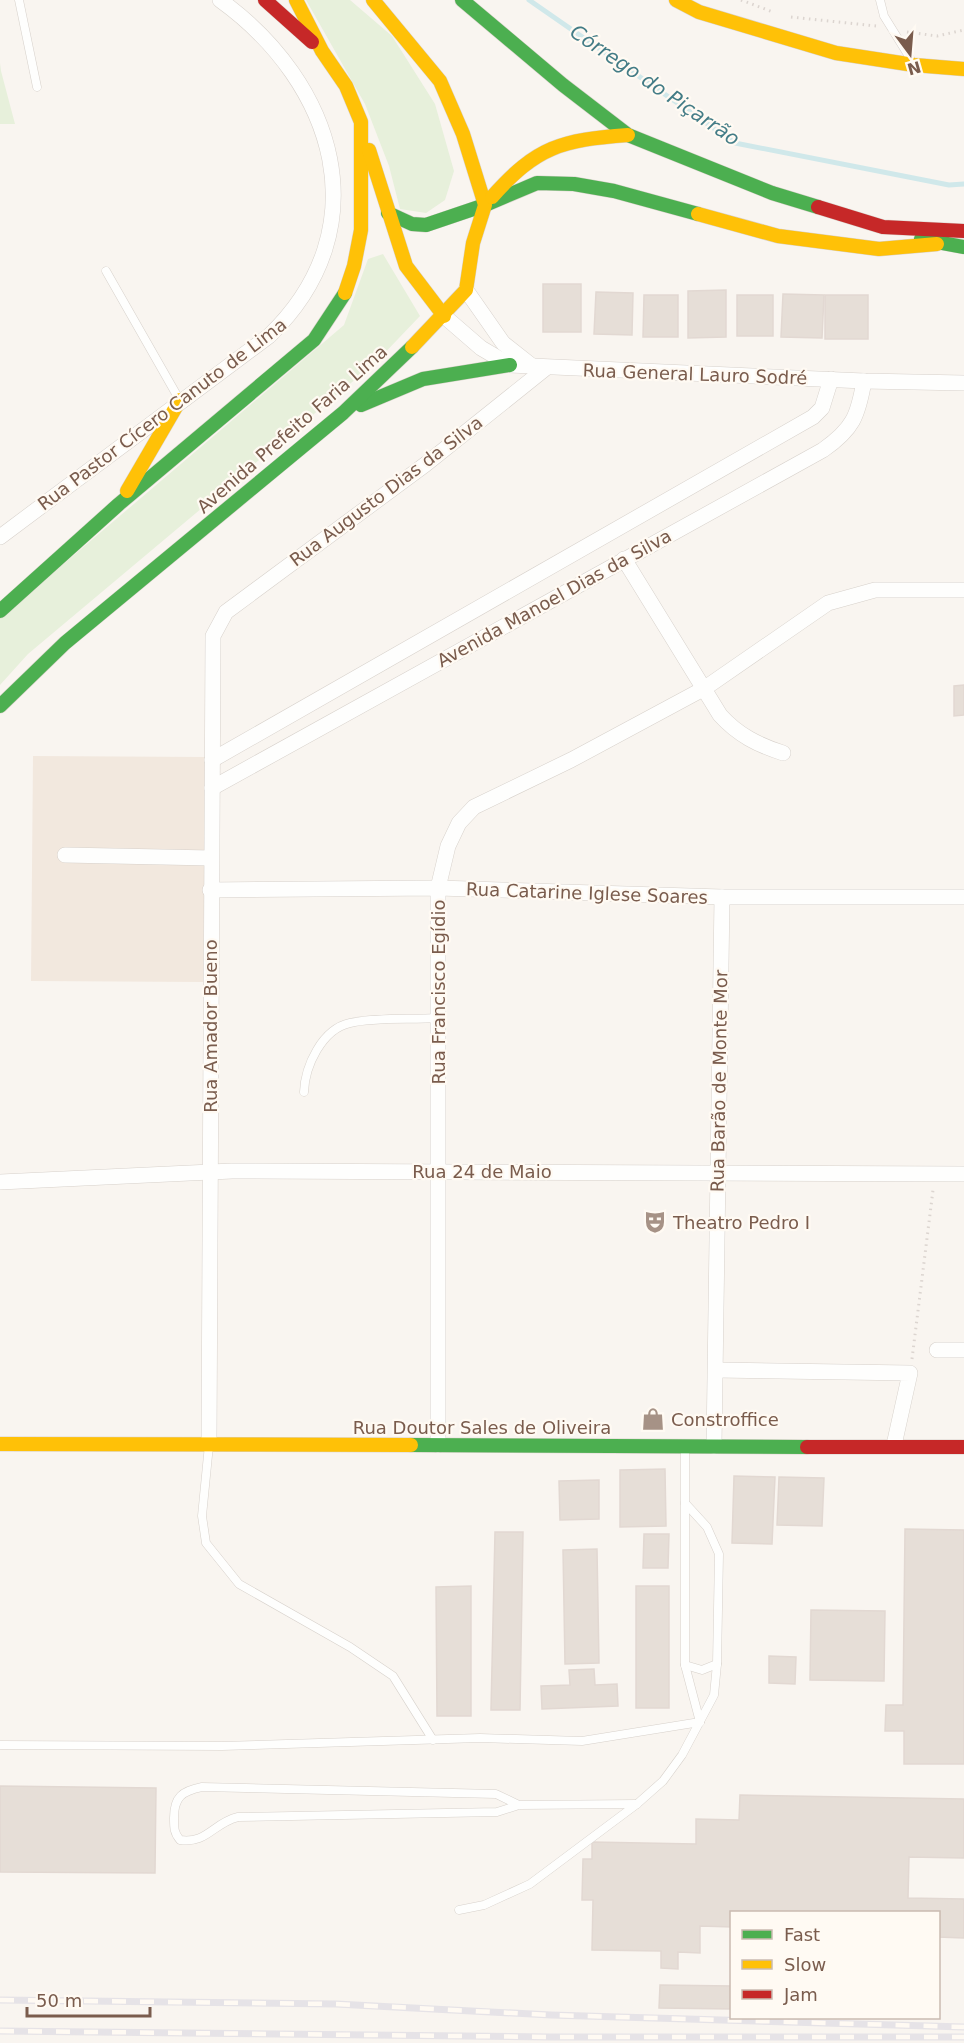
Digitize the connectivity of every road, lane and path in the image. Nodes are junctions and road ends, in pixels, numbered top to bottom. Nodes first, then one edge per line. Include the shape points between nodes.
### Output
1 (19, 0) edge
2 (220, 0) edge
3 (265, 0) edge
4 (296, 0) edge
5 (373, 0) edge
6 (462, 0) edge
7 (676, 0) edge
8 (741, 0) edge
9 (880, 0) edge
10 (778, 13) dead end
11 (787, 17) dead end
12 (892, 29) junction
13 (964, 30) edge
14 (322, 51) junction
15 (964, 64) edge
16 (914, 65) junction
17 (929, 65) junction
18 (964, 69) edge
19 (37, 87) dead end
20 (361, 122) junction
21 (628, 135) junction
22 (485, 205) junction
23 (388, 213) junction
24 (883, 227) junction
25 (964, 231) edge
26 (937, 244) junction
27 (964, 247) edge
28 (106, 271) dead end
29 (466, 290) junction
30 (444, 316) junction
31 (510, 365) junction
32 (539, 367) junction
33 (831, 379) junction
34 (864, 381) junction
35 (964, 382) edge
36 (180, 400) junction
37 (343, 413) junction
38 (119, 504) junction
39 (0, 537) edge
40 (624, 559) junction
41 (964, 590) edge
42 (0, 610) edge
43 (226, 612) joint
44 (705, 688) junction
45 (0, 706) edge
46 (230, 749) junction
47 (783, 753) dead end
48 (212, 760) junction
49 (243, 770) junction
50 (212, 788) junction
51 (65, 855) dead end
52 (211, 858) junction
53 (438, 888) junction
54 (210, 890) junction
55 (723, 897) junction
56 (964, 897) edge
57 (438, 1018) junction
58 (304, 1092) dead end
59 (437, 1170) junction
60 (210, 1172) junction
61 (718, 1173) junction
62 (935, 1173) junction
63 (964, 1174) edge
64 (0, 1182) edge
65 (937, 1350) dead end
66 (964, 1350) edge
67 (717, 1370) junction
68 (910, 1373) junction
69 (0, 1444) edge
70 (209, 1444) junction
71 (438, 1445) junction
72 (685, 1445) junction
73 (894, 1445) junction
74 (714, 1446) junction
75 (964, 1447) edge
76 (685, 1503) junction
77 (717, 1664) junction
78 (685, 1665) junction
79 (700, 1722) junction
80 (433, 1740) junction
81 (0, 1745) edge
82 (637, 1804) junction
83 (519, 1805) junction
84 (459, 1910) dead end

1 - 19 lane
2 - 36 street, Rua Pastor Cícero Canuto de Lima via 263,35 288,65 314,108 331,156 333,205 322,255 290,315 269,336
3 - 14 main road
4 - 14 main road
5 - 22 main road via 440,81 463,134
6 - 21 main road
7 - 16 main road via 699,12 836,53
8 - 10 path
9 - 12 lane
11 - 12 path
12 - 13 path via 938,36
12 - 16 lane
14 - 20 main road via 346,86
15 - 17 main road
16 - 17 main road
17 - 18 main road
20 - 23 main road
20 - 38 main road via 361,230 354,266 331,318 314,340
21 - 22 main road via 578,138 547,148 521,165
21 - 24 main road via 772,193
22 - 23 main road via 426,225 412,224
22 - 26 main road via 537,183 574,184 615,191 778,236 879,249
22 - 29 main road via 473,243
23 - 30 main road via 406,266
24 - 25 main road
24 - 26 main road
26 - 27 main road
28 - 36 lane
29 - 30 main road, Avenida Prefeito Faria Lima
29 - 32 street via 503,343
30 - 31 street, Rua General Lauro Sodré via 481,348
30 - 37 main road, Avenida Prefeito Faria Lima
31 - 32 street, Rua General Lauro Sodré
31 - 37 main road via 423,379
32 - 33 street, Rua General Lauro Sodré
32 - 43 street, Rua Augusto Dias da Silva via 426,464
33 - 34 street, Rua General Lauro Sodré
33 - 46 street, Avenida Manoel Dias da Silva via 822,408 813,417
34 - 35 street, Rua General Lauro Sodré
34 - 40 street, Avenida Manoel Dias da Silva via 859,408 841,438
36 - 38 main road
36 - 39 street, Rua Pastor Cícero Canuto de Lima
37 - 45 main road, Avenida Prefeito Faria Lima via 65,643
38 - 42 main road
40 - 44 street
40 - 49 street, Avenida Manoel Dias da Silva
41 - 44 street, Rua Francisco Egídio via 875,590 851,594 828,603
43 - 48 street, Rua Amador Bueno via 215,629 211,653
44 - 47 street via 734,730
44 - 53 street, Rua Francisco Egídio via 474,807 459,823 448,846
46 - 48 street, Avenida Manoel Dias da Silva
46 - 49 street
48 - 50 street, Rua Amador Bueno
49 - 50 street, Avenida Manoel Dias da Silva
50 - 52 street, Rua Amador Bueno
51 - 52 street
52 - 54 street, Rua Amador Bueno
53 - 54 street, Rua Catarine Iglese Soares
53 - 55 street, Rua Catarine Iglese Soares
53 - 57 street, Rua Francisco Egídio
54 - 60 street, Rua Amador Bueno
55 - 56 street, Rua Catarine Iglese Soares
55 - 61 street, Rua Barão de Monte Mor
57 - 58 lane via 350,1023 334,1031 318,1048
57 - 59 street, Rua Francisco Egídio
59 - 60 street, Rua 24 de Maio
59 - 61 street, Rua 24 de Maio
59 - 71 street, Rua Francisco Egídio
60 - 64 street, Rua 24 de Maio
60 - 70 street, Rua Amador Bueno
61 - 62 street, Rua 24 de Maio
61 - 67 street, Rua Barão de Monte Mor
62 - 63 street, Rua 24 de Maio
62 - 68 path
65 - 66 street
67 - 68 street
67 - 74 street, Rua Barão de Monte Mor
68 - 73 street
69 - 70 main road, Rua Doutor Sales de Oliveira
70 - 71 main road, Rua Doutor Sales de Oliveira
70 - 80 lane via 202,1516 206,1543 239,1584 393,1676
71 - 72 main road, Rua Doutor Sales de Oliveira
72 - 74 main road, Rua Doutor Sales de Oliveira
72 - 76 lane
73 - 74 main road, Rua Doutor Sales de Oliveira
73 - 75 main road, Rua Doutor Sales de Oliveira
76 - 77 lane via 707,1527 719,1554
76 - 78 lane
77 - 78 lane via 702,1670
77 - 79 lane via 714,1695
78 - 79 lane
79 - 80 lane via 582,1742
79 - 82 lane via 663,1781
80 - 81 lane via 222,1746
82 - 83 lane
82 - 84 lane via 530,1884 493,1902
83 - 83 lane via 496,1794 202,1787 178,1797 174,1833 180,1840 191,1842 223,1821 238,1817 497,1812

